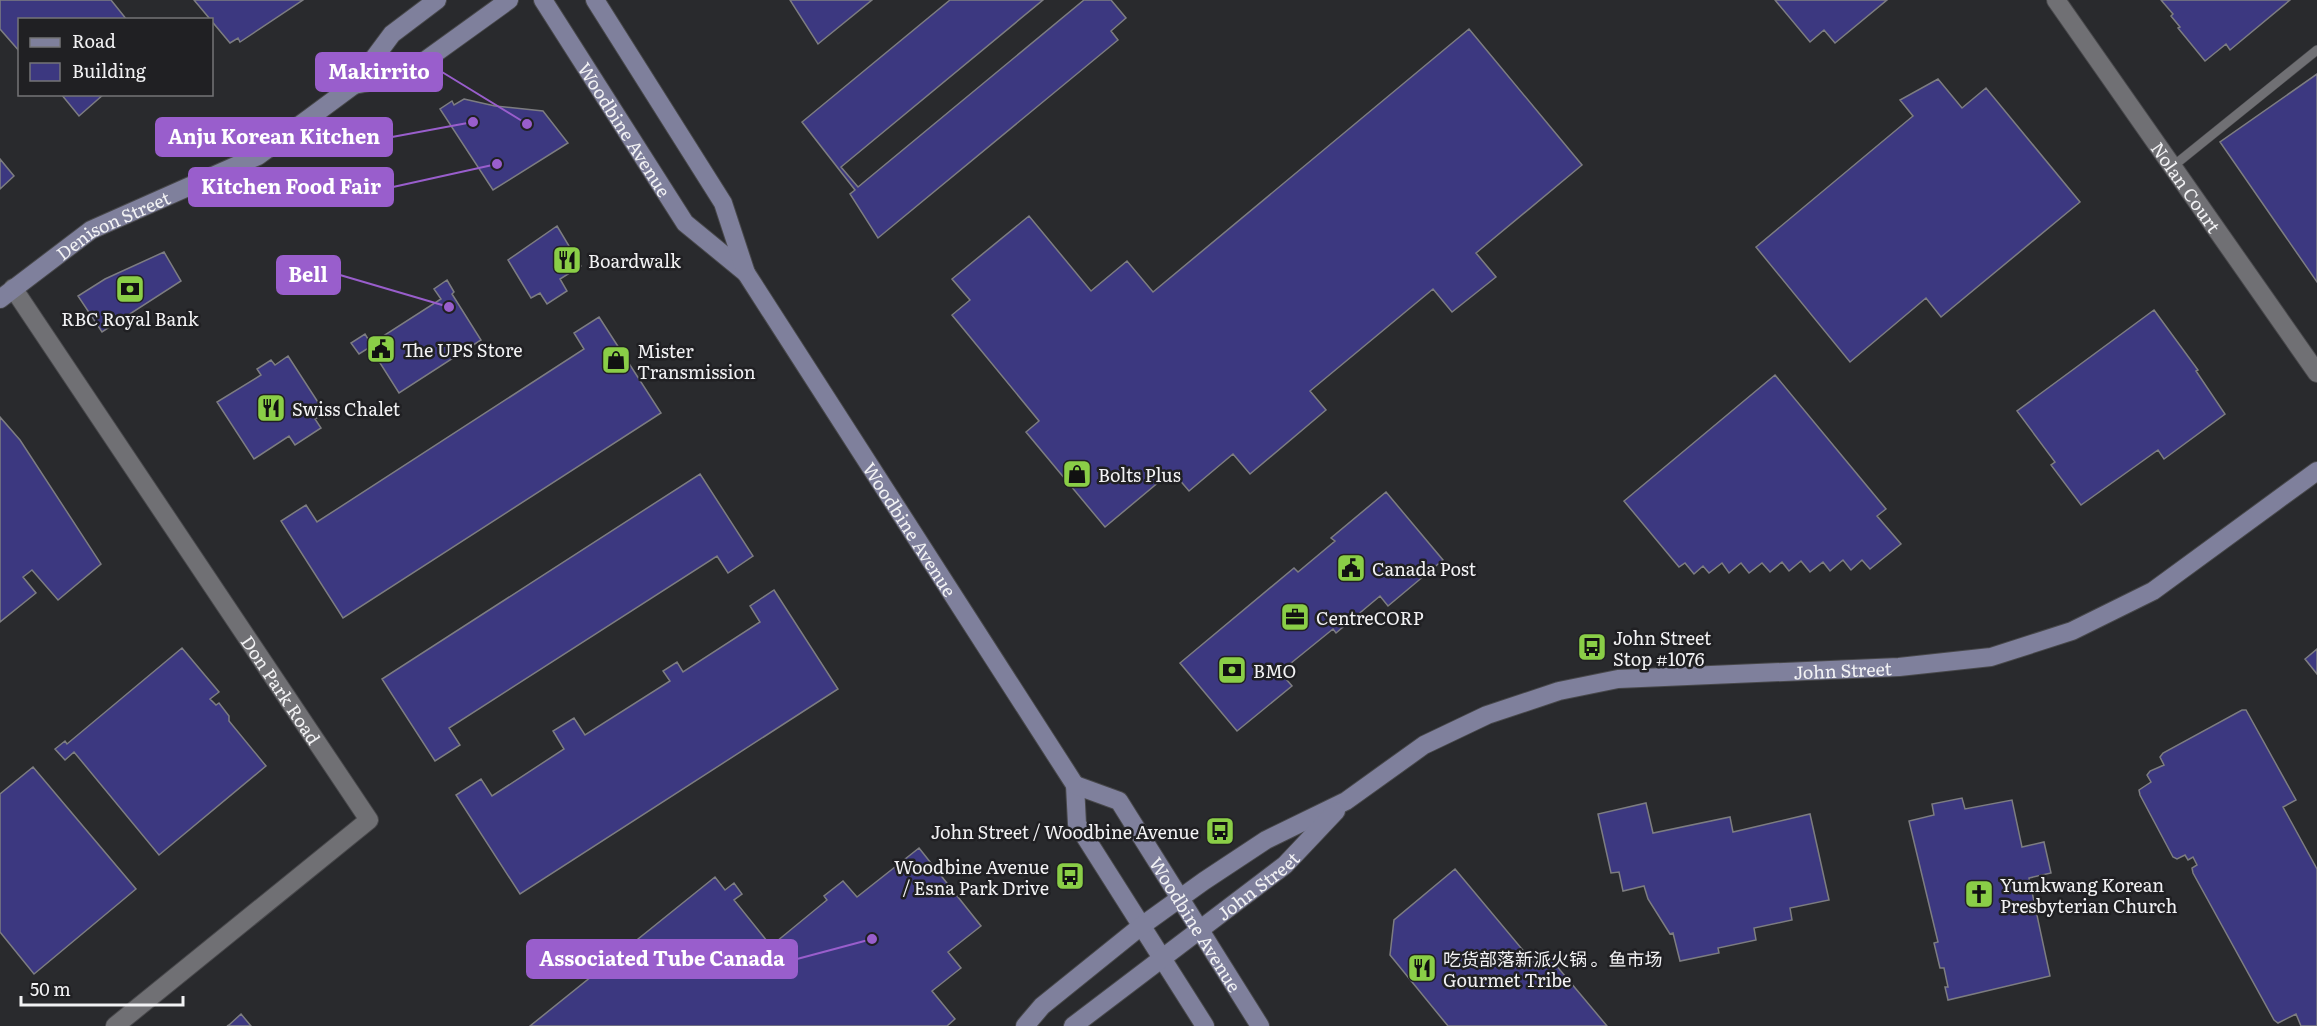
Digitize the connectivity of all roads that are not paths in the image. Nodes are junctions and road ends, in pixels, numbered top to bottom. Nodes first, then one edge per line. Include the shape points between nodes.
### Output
1 (437, 0) edge
2 (509, 0) edge
3 (543, 0) edge
4 (595, 0) edge
5 (2056, 0) edge
6 (2317, 50) edge
7 (354, 85) junction
8 (2172, 167) junction
9 (746, 273) junction
10 (7, 293) edge
11 (2317, 373) edge
12 (2317, 471) edge
13 (1075, 785) junction
14 (1346, 801) junction
15 (1180, 898) junction
16 (1140, 927) junction
17 (1198, 930) junction
18 (1161, 958) junction
19 (115, 1026) edge
20 (1025, 1026) edge
21 (1073, 1026) edge
22 (1205, 1026) edge
23 (1260, 1026) edge

1 - 7 main road, Denison Street via 392,34
2 - 7 main road, Denison Street via 405,75
3 - 9 main road, Woodbine Avenue via 685,223
4 - 9 main road, Woodbine Avenue via 723,203
5 - 8 street, Nolan Court
6 - 8 lane
7 - 10 main road, Denison Street via 258,156 91,230
8 - 11 street, Nolan Court
9 - 13 main road, Woodbine Avenue
10 - 19 street, Don Park Road via 369,820
12 - 14 main road, John Street via 2153,591 2072,632 1991,657 1899,667 1618,679 1558,691 1487,715 1424,745
13 - 15 main road, Woodbine Avenue via 1119,801
13 - 16 main road, Woodbine Avenue via 1077,824
14 - 15 main road, John Street via 1266,840
14 - 17 main road, John Street via 1285,865
15 - 16 main road, John Street
15 - 17 main road, Woodbine Avenue
16 - 18 main road, Woodbine Avenue
16 - 20 main road, John Street via 1042,1006
17 - 18 main road, John Street
17 - 23 main road, Woodbine Avenue
18 - 21 main road, John Street
18 - 22 main road, Woodbine Avenue

